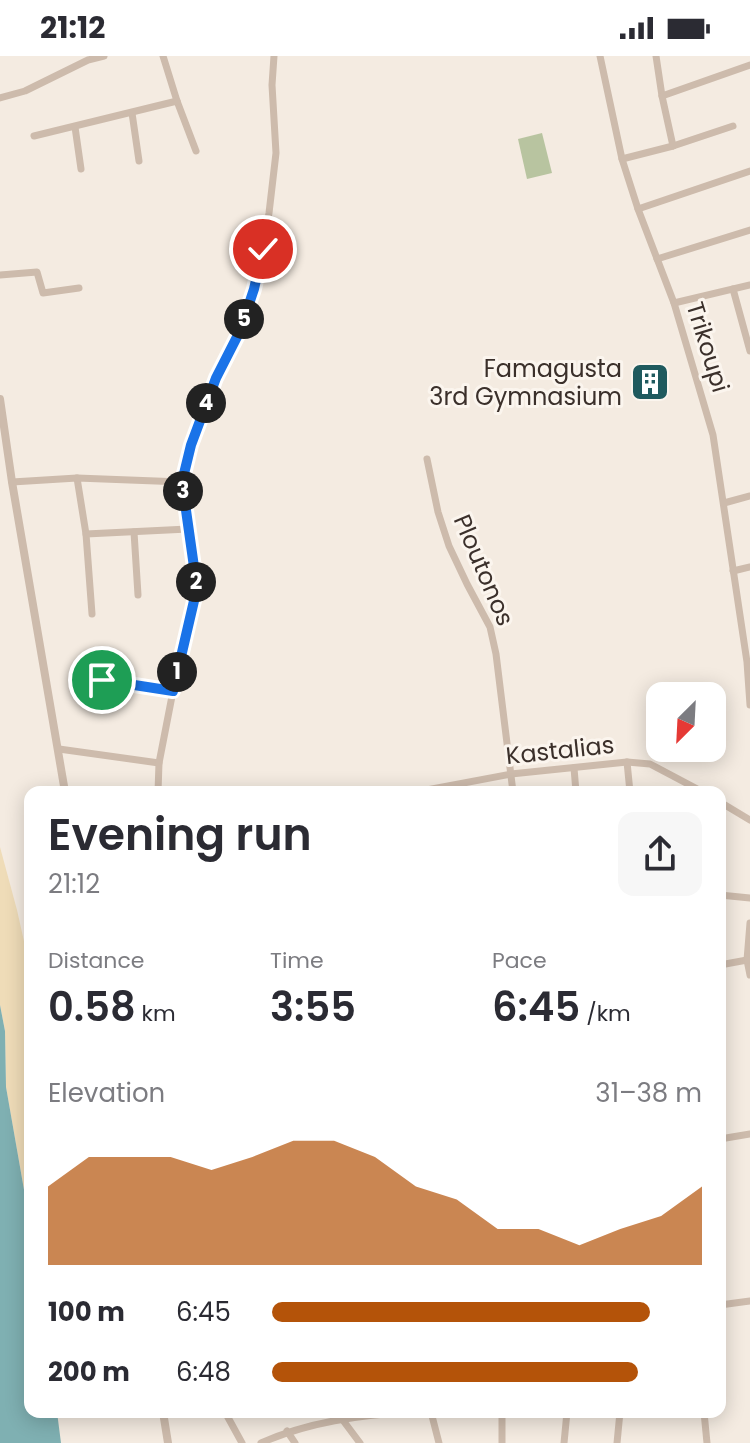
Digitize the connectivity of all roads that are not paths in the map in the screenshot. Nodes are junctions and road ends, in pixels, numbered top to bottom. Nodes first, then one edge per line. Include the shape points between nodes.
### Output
1 (104, 56) edge
2 (163, 56) edge
3 (274, 56) edge
4 (600, 56) edge
5 (656, 56) edge
6 (750, 65) edge
7 (662, 96) junction
8 (0, 98) edge
9 (177, 101) junction
10 (132, 113) junction
11 (733, 126) dead end
12 (75, 127) junction
13 (34, 136) dead end
14 (673, 146) junction
15 (196, 151) dead end
16 (622, 159) junction
17 (139, 161) dead end
18 (81, 169) dead end
19 (750, 171) edge
20 (638, 209) junction
21 (750, 230) edge
22 (657, 259) junction
23 (0, 275) edge
24 (750, 285) edge
25 (79, 288) dead end
26 (733, 289) junction
27 (674, 303) junction
28 (750, 351) edge
29 (0, 399) edge
30 (427, 459) dead end
31 (77, 478) junction
32 (12, 482) junction
33 (182, 482) junction
34 (750, 496) edge
35 (724, 503) junction
36 (188, 529) junction
37 (134, 532) junction
38 (86, 534) junction
39 (750, 567) edge
40 (733, 571) junction
41 (138, 595) dead end
42 (92, 614) dead end
43 (748, 662) edge
44 (79, 678) dead end
45 (173, 691) junction
46 (750, 705) edge
47 (59, 749) junction
48 (627, 762) junction
49 (159, 763) junction
50 (574, 768) junction
51 (511, 774) junction
52 (64, 786) edge
53 (158, 786) edge
54 (448, 786) edge
55 (512, 786) edge
56 (576, 786) edge
57 (629, 786) edge
58 (687, 786) edge
59 (726, 806) edge
60 (750, 820) edge
61 (726, 896) edge
62 (750, 898) edge
63 (750, 923) edge
64 (747, 960) junction
65 (726, 964) edge
66 (750, 975) edge
67 (750, 1134) edge
68 (726, 1138) edge
69 (750, 1301) edge
70 (726, 1304) edge
71 (164, 1418) edge
72 (228, 1418) edge
73 (335, 1418) edge
74 (343, 1418) edge
75 (433, 1418) edge
76 (502, 1418) edge
77 (566, 1418) edge
78 (619, 1418) edge
79 (705, 1418) edge
80 (287, 1431) junction
81 (168, 1443) edge
82 (242, 1443) edge
83 (261, 1443) edge
84 (295, 1443) edge
85 (360, 1443) edge
86 (439, 1443) edge
87 (502, 1443) edge
88 (564, 1443) edge
89 (617, 1443) edge
90 (707, 1443) edge

1 - 8 street
2 - 9 street
3 - 33 street via 276,153 263,249 240,331 216,378
4 - 16 street, Trikoupi
5 - 7 street
6 - 7 street
7 - 14 street
9 - 10 street
9 - 15 street
10 - 12 street
10 - 17 street
11 - 14 street
12 - 13 street
12 - 18 street
14 - 16 street
16 - 20 street, Trikoupi
19 - 20 street
20 - 22 street, Trikoupi
21 - 22 street
22 - 27 street, Trikoupi
23 - 25 street via 37,272 43,293
24 - 26 street
26 - 27 street
26 - 28 street
27 - 35 street, Trikoupi via 713,435
29 - 32 street
30 - 51 street, Ploutonos via 449,546 490,627
31 - 32 street
31 - 33 street
31 - 38 street
32 - 47 street
33 - 36 street
34 - 35 street
35 - 40 street, Trikoupi
36 - 37 street
36 - 45 street via 197,588
37 - 38 street
37 - 41 street
38 - 42 street
39 - 40 street
40 - 43 street, Trikoupi
43 - 46 street, Trikoupi
44 - 45 street
45 - 49 street
47 - 49 street
47 - 52 street
48 - 50 street, Kastalias
48 - 57 street
48 - 58 street, Kastalias via 650,764
49 - 53 street
50 - 51 street, Kastalias
50 - 56 street
51 - 54 street, Kastalias
51 - 55 street, Ploutonos
59 - 60 street
61 - 62 street
63 - 64 street
64 - 65 street
64 - 66 street
67 - 68 street
69 - 70 street
71 - 81 street
72 - 82 street
73 - 80 street
74 - 85 street
75 - 86 street
76 - 87 street
77 - 88 street
78 - 89 street
79 - 90 street
80 - 83 street
80 - 84 street

